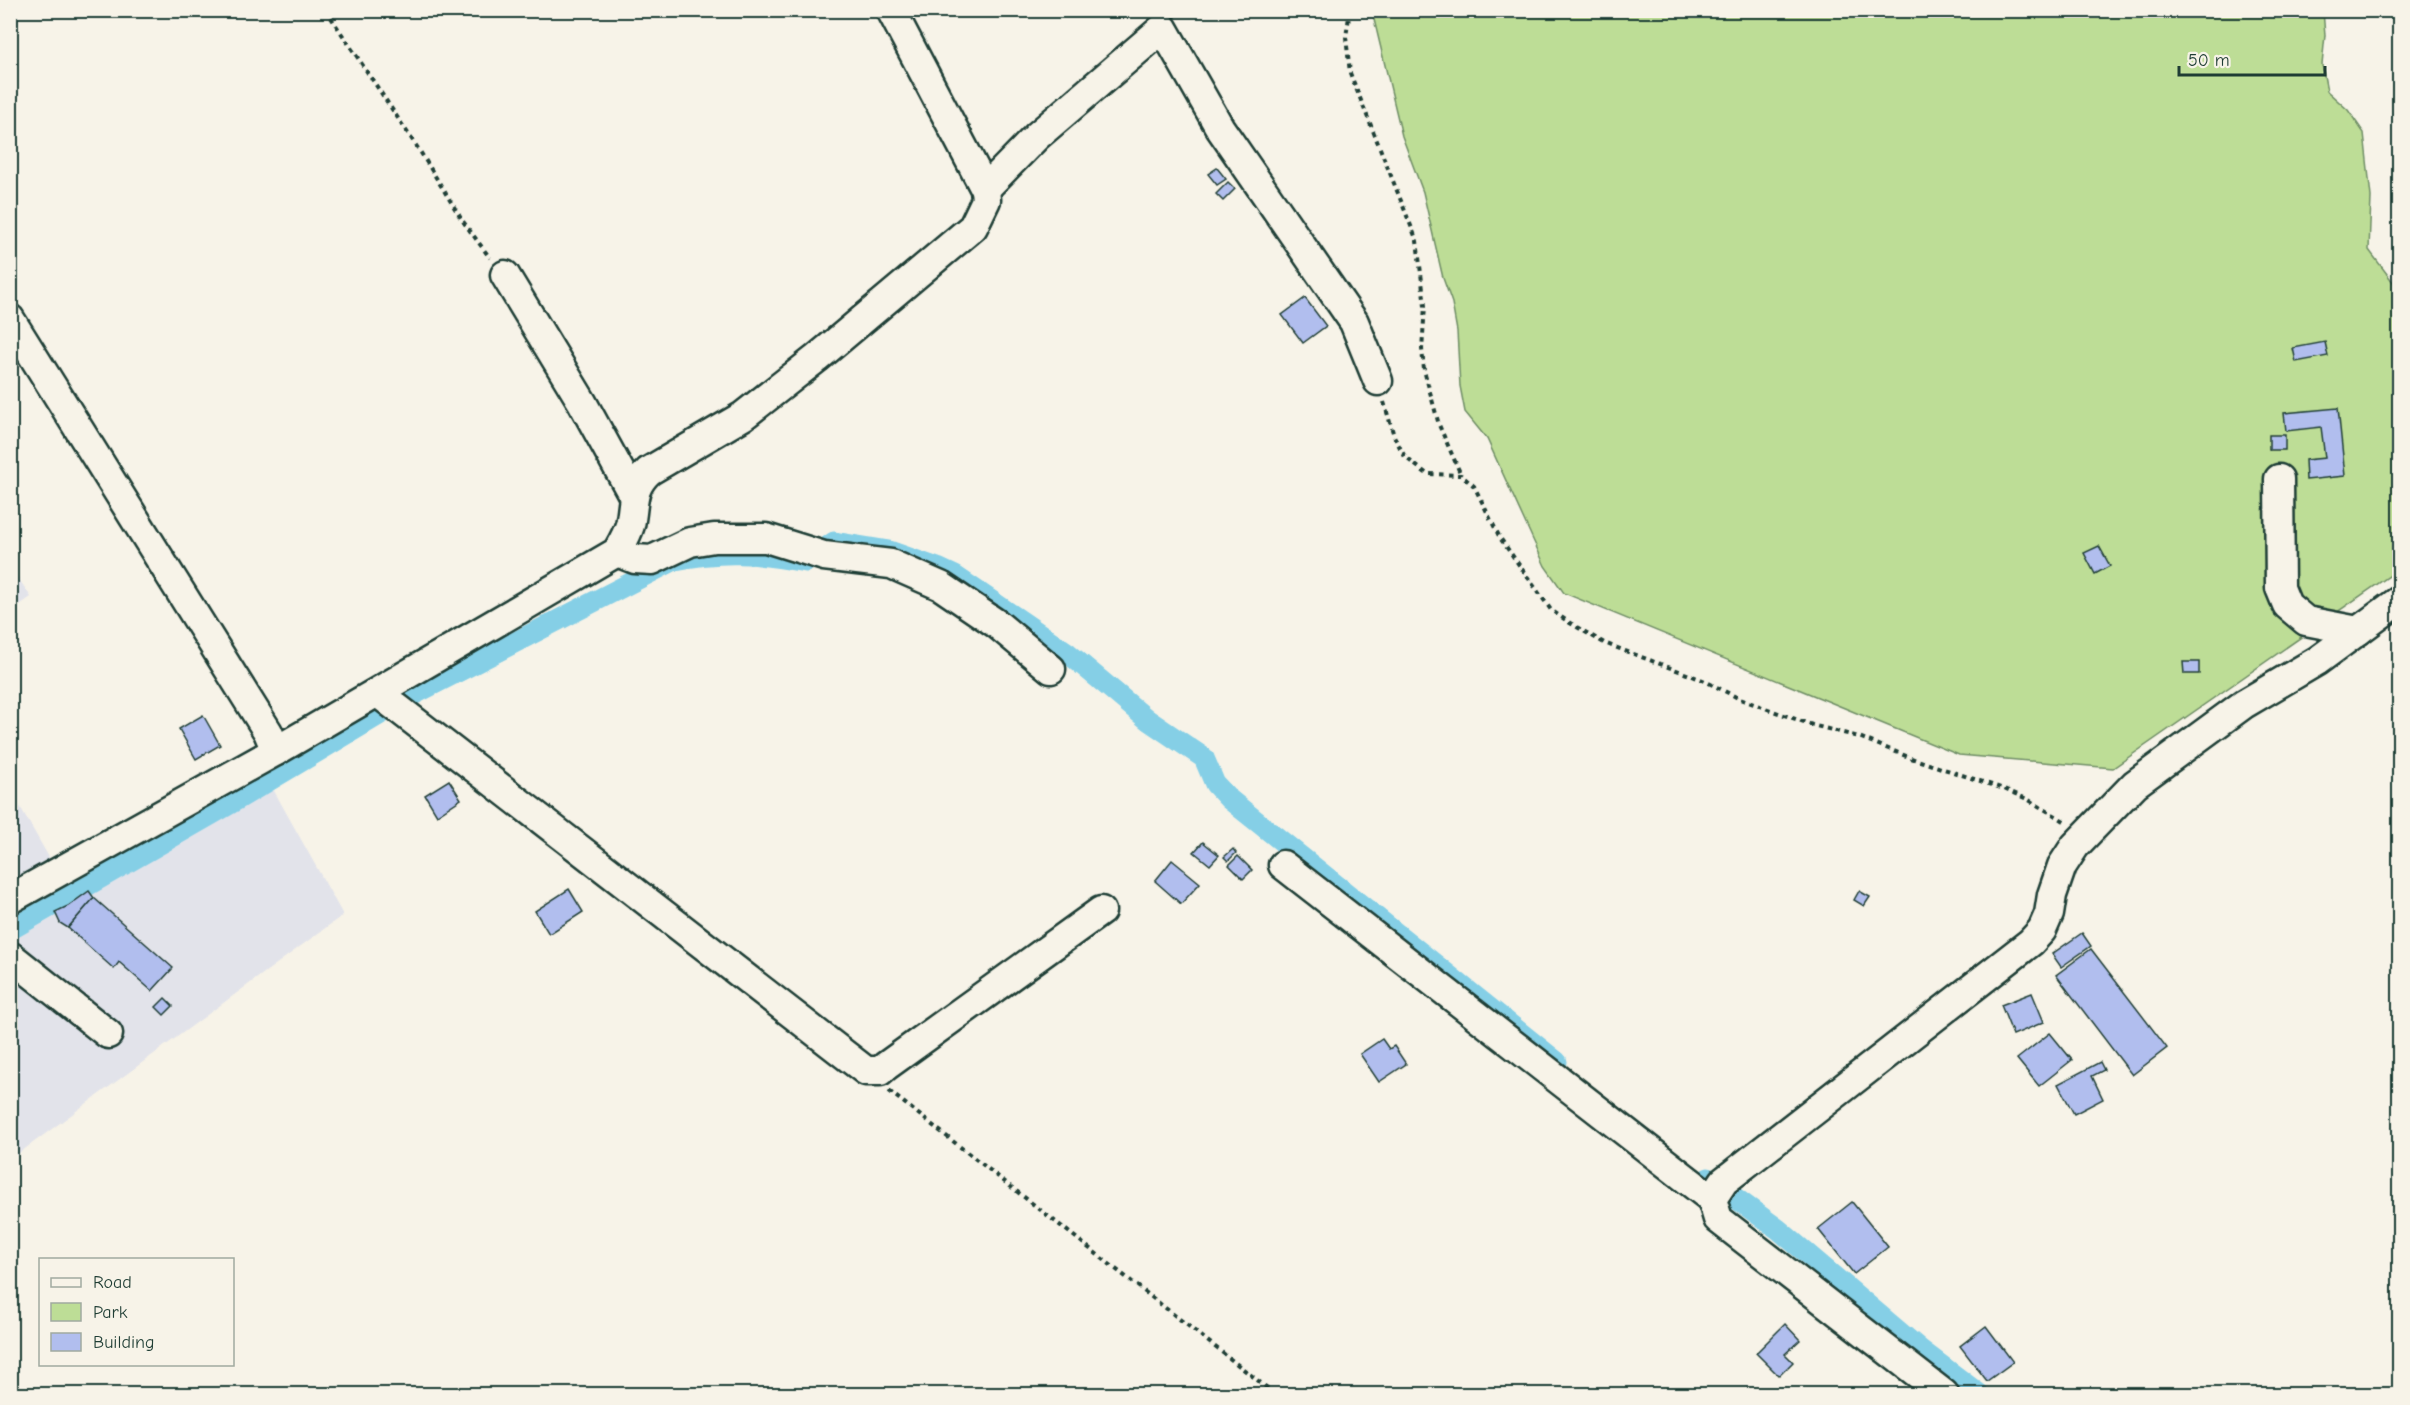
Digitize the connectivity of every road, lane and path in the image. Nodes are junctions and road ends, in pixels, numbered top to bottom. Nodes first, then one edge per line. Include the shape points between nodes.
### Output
1 (326, 10) edge
2 (891, 10) edge
3 (1350, 10) edge
4 (985, 189) junction
5 (505, 274) joint
6 (10, 319) edge
7 (1378, 381) joint
8 (1461, 475) junction
9 (2279, 478) dead end
10 (633, 495) junction
11 (617, 552) junction
12 (2400, 600) edge
13 (2358, 632) junction
14 (1051, 669) dead end
15 (378, 693) junction
16 (276, 752) junction
17 (2085, 836) junction
18 (1284, 865) dead end
19 (10, 899) edge
20 (1101, 911) dead end
21 (10, 956) edge
22 (108, 1034) dead end
23 (866, 1071) junction
24 (1717, 1191) junction
25 (1275, 1395) edge
26 (1944, 1395) edge

1 - 5 path via 468,228
2 - 4 street
3 - 8 path via 1346,36 1350,73 1417,241 1425,306 1424,370 1438,425
4 - 7 street via 1037,136 1163,28 1220,128 1354,322
4 - 10 street via 986,200 973,227 742,416 649,471
5 - 10 street
6 - 16 street via 268,732
7 - 8 path via 1394,436 1405,457 1427,474
8 - 17 path via 1474,486 1500,538 1551,610 1587,634 1703,680 1740,699 1812,725 1859,736 2004,789 2063,819
9 - 13 street via 2280,588 2287,605 2306,621
10 - 11 street via 629,527
11 - 14 street via 652,560 690,542 766,538 824,556 891,564 940,586 997,624
11 - 15 street
12 - 13 street
13 - 17 street via 2244,704 2135,784
15 - 16 street
15 - 23 street
16 - 19 street
17 - 24 street via 2062,866 2049,914 2031,942
18 - 24 street
20 - 23 street via 880,1071
21 - 22 street
23 - 25 path
24 - 26 street via 1718,1219 1728,1229

